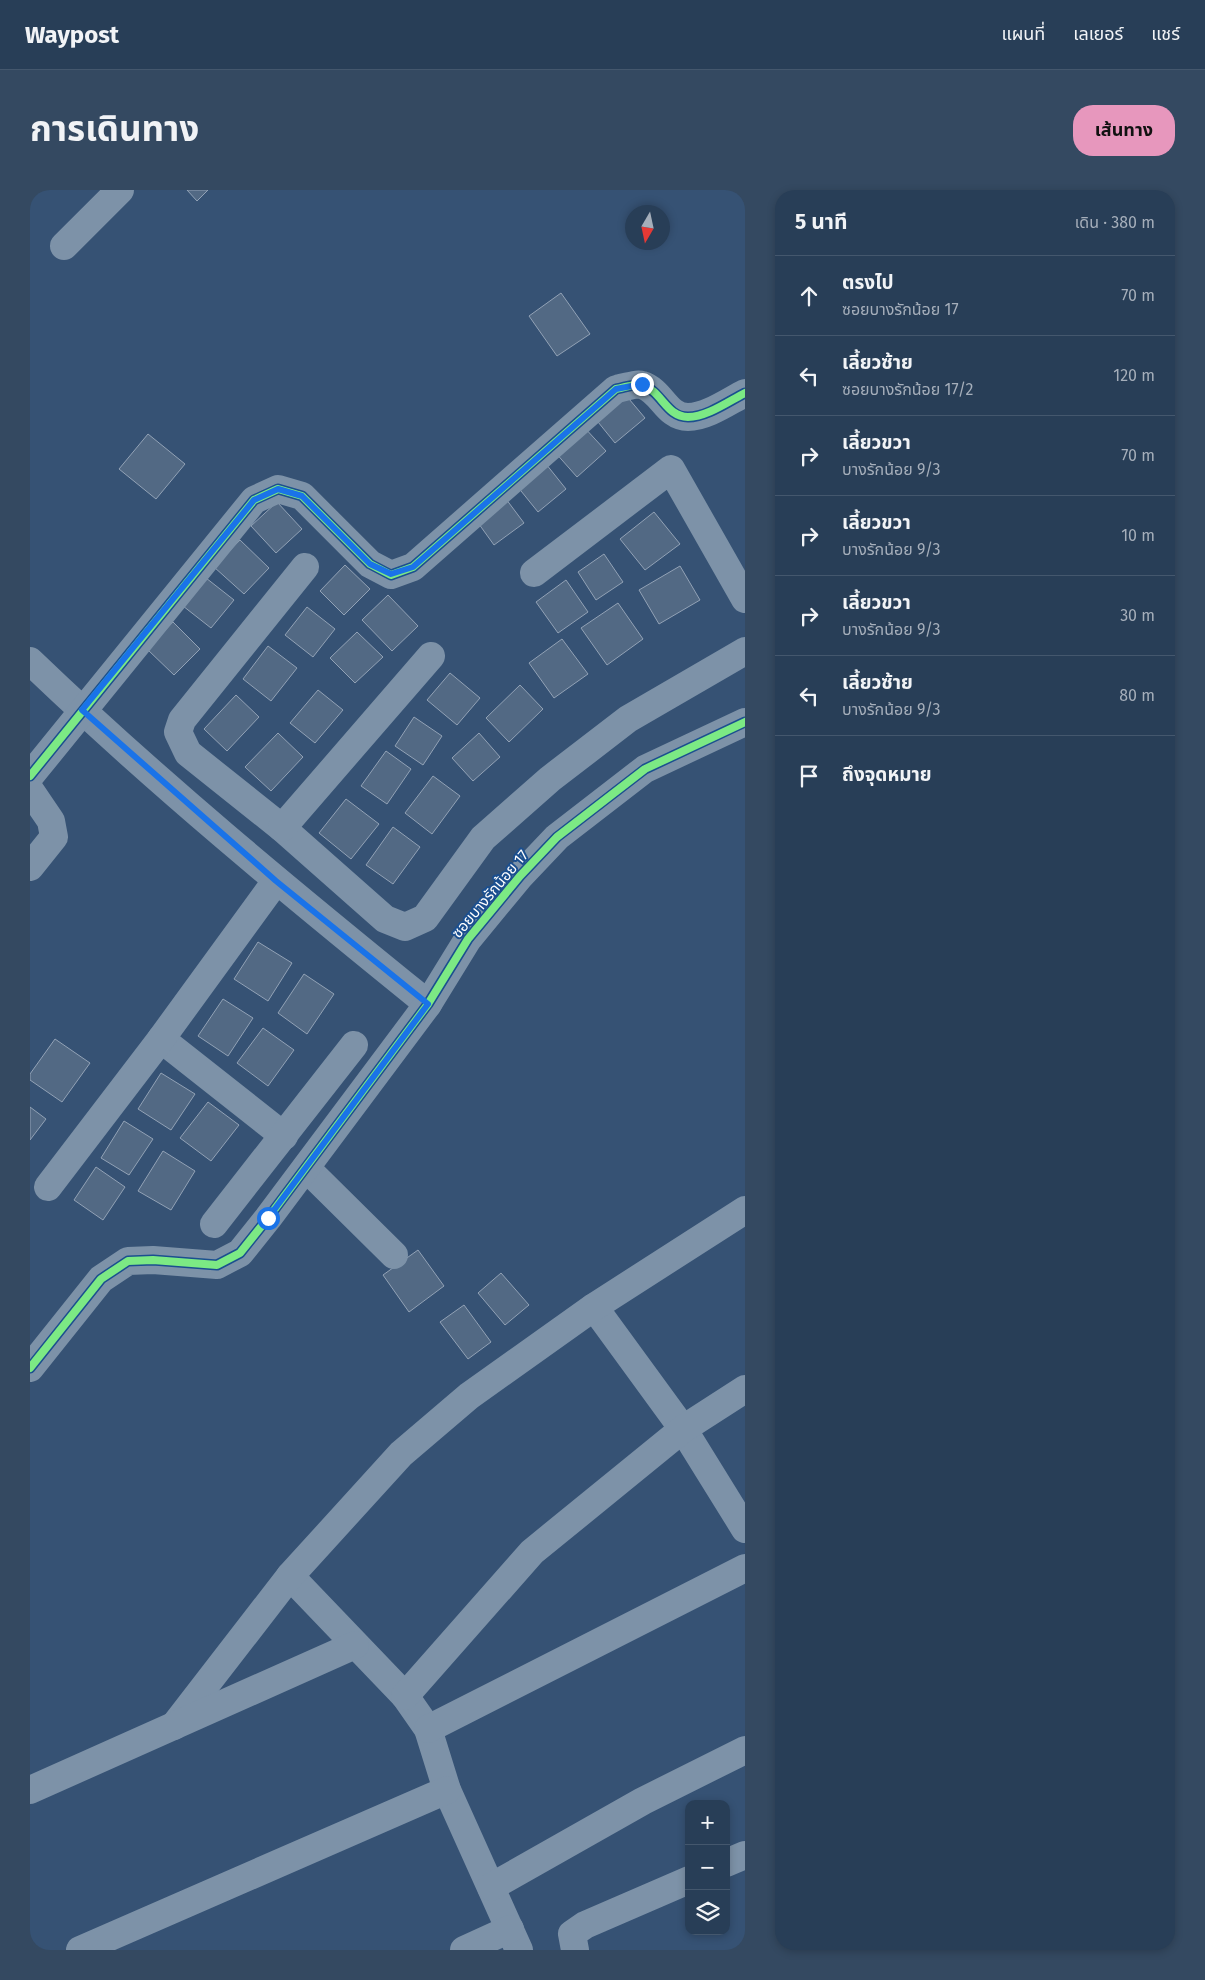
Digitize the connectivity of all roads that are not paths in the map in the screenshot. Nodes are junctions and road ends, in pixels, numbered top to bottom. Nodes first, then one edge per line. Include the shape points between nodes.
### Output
1 (120, 190) edge
2 (64, 246) dead end
3 (745, 393) edge
4 (305, 567) dead end
5 (534, 573) dead end
6 (745, 599) edge
7 (745, 650) edge
8 (431, 656) dead end
9 (30, 661) edge
10 (82, 710) junction
11 (745, 722) edge
12 (30, 776) edge
13 (30, 790) edge
14 (282, 828) junction
15 (30, 867) edge
16 (276, 881) junction
17 (428, 1004) junction
18 (161, 1039) junction
19 (354, 1045) dead end
20 (284, 1136) junction
21 (306, 1168) junction
22 (48, 1187) dead end
23 (745, 1210) edge
24 (214, 1224) dead end
25 (394, 1255) dead end
26 (594, 1306) junction
27 (30, 1368) edge
28 (745, 1389) edge
29 (683, 1430) junction
30 (745, 1529) edge
31 (745, 1568) edge
32 (290, 1576) junction
33 (355, 1646) junction
34 (404, 1696) junction
35 (174, 1726) junction
36 (428, 1729) junction
37 (745, 1750) edge
38 (30, 1790) edge
39 (446, 1790) junction
40 (745, 1855) edge
41 (730, 1861) edge
42 (685, 1882) edge
43 (491, 1887) junction
44 (514, 1940) edge
45 (80, 1950) edge
46 (464, 1950) edge
47 (575, 1950) edge

1 - 2 street
3 - 10 street via 710,411 688,417 669,410 659,395 642,384 616,389 413,567 391,574 370,564 302,496 278,489 254,500
4 - 14 street via 182,720 178,732 188,753
5 - 6 street via 671,469
7 - 14 street via 628,719 550,779 483,838 424,918 405,927 385,919
8 - 14 street
9 - 10 street
10 - 12 street
10 - 16 street
11 - 17 street, ซอยบางรักน้อย 17 via 645,769 557,837 468,939
13 - 15 street via 51,820 54,837
16 - 17 street
16 - 18 street
17 - 21 street, ซอยบางรักน้อย 17
18 - 20 street
18 - 22 street
19 - 20 street
20 - 24 street
21 - 25 street
21 - 27 street, ซอยบางรักน้อย 17 via 240,1253 217,1265 128,1261 101,1279
23 - 26 street
26 - 29 street
26 - 32 street via 469,1396 401,1454
28 - 29 street
29 - 30 street
29 - 34 street via 532,1552
31 - 36 street
32 - 33 street
32 - 35 street
33 - 34 street
33 - 35 street
34 - 36 street
35 - 38 street
36 - 39 street
37 - 43 street via 642,1801
39 - 43 street
39 - 45 street
40 - 41 street
42 - 47 street via 585,1925 572,1934
43 - 44 street
44 - 46 street

